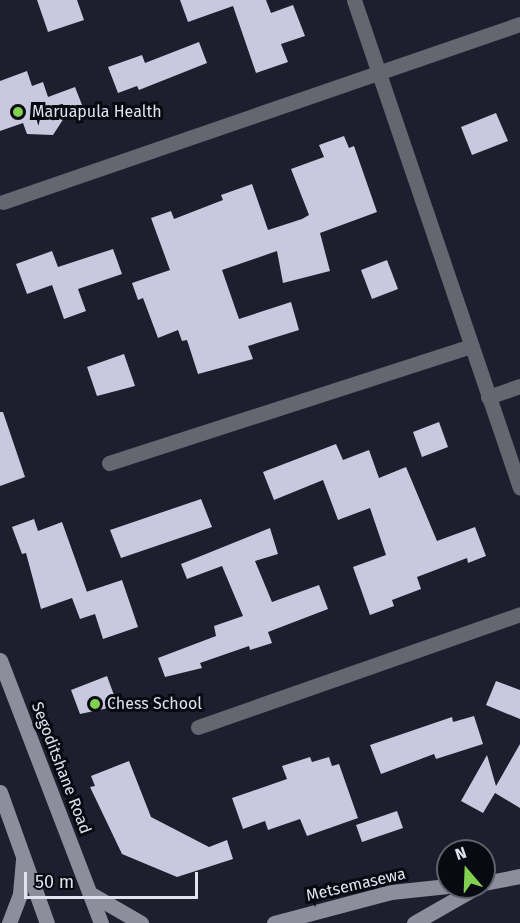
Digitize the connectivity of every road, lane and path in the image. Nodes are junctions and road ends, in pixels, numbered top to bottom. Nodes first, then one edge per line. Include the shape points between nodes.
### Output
1 (354, 0) edge
2 (520, 24) edge
3 (380, 75) junction
4 (3, 202) dead end
5 (472, 346) junction
6 (520, 386) edge
7 (488, 397) junction
8 (109, 463) dead end
9 (520, 488) edge
10 (520, 614) edge
11 (0, 660) edge
12 (198, 727) dead end
13 (0, 792) edge
14 (23, 854) junction
15 (520, 876) edge
16 (496, 881) edge
17 (436, 887) edge
18 (91, 894) junction
19 (456, 899) edge
20 (9, 923) edge
21 (47, 923) edge
22 (101, 923) edge
23 (141, 923) edge
24 (274, 923) edge
25 (414, 923) edge

1 - 3 street
2 - 3 street
3 - 4 street
3 - 5 street
5 - 7 street
5 - 8 street
6 - 7 street
7 - 9 street
10 - 12 street
11 - 18 main road, Segoditshane Road
13 - 14 main road
14 - 20 main road via 20,894
14 - 21 main road
15 - 16 main road
17 - 24 main road, Metsemasewa via 391,892
18 - 22 main road, Segoditshane Road
18 - 23 main road
19 - 25 main road

